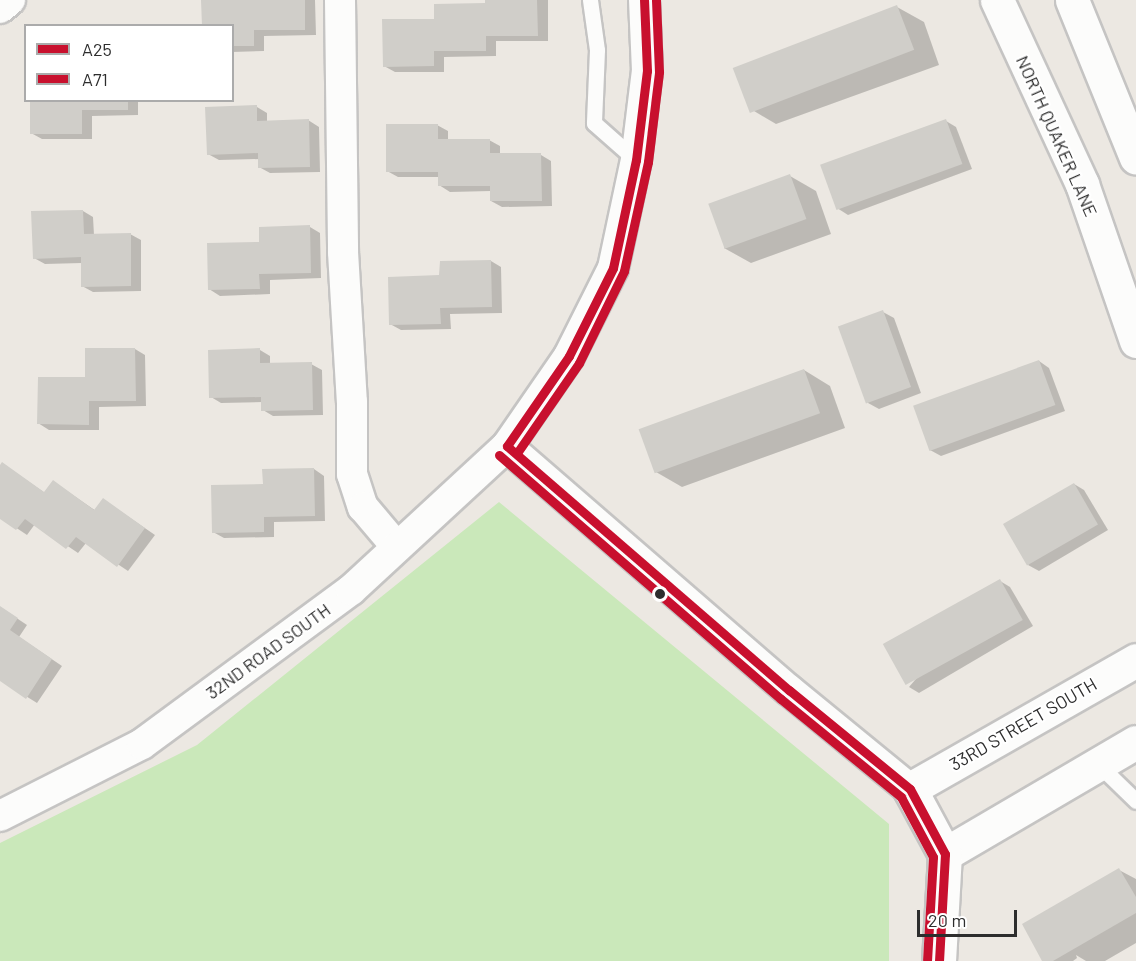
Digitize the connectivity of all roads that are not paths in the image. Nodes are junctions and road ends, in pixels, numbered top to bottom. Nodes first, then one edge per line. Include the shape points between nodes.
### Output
1 (10, 0) edge
2 (340, 0) edge
3 (590, 0) edge
4 (644, 0) edge
5 (997, 0) edge
6 (1072, 0) edge
7 (0, 8) edge
8 (1136, 158) edge
9 (636, 160) junction
10 (1136, 341) edge
11 (507, 446) junction
12 (396, 546) junction
13 (1136, 660) edge
14 (1136, 742) edge
15 (1098, 764) junction
16 (910, 789) junction
17 (1136, 801) edge
18 (0, 816) edge
19 (945, 854) junction
20 (939, 961) edge

1 - 7 street
2 - 12 street via 343,252 352,474 363,507
3 - 9 lane via 597,50 594,123
4 - 9 street, 32ND ROAD SOUTH via 647,71
5 - 10 street, NORTH QUAKER LANE via 1082,184
6 - 8 street
9 - 11 street, 32ND ROAD SOUTH via 613,268 569,356
11 - 12 street, 32ND ROAD SOUTH
11 - 16 street via 789,690
12 - 18 street, 32ND ROAD SOUTH via 351,590 142,744
13 - 16 street, 33RD STREET SOUTH
14 - 15 street
15 - 17 lane
15 - 19 street
16 - 19 street
19 - 20 street

